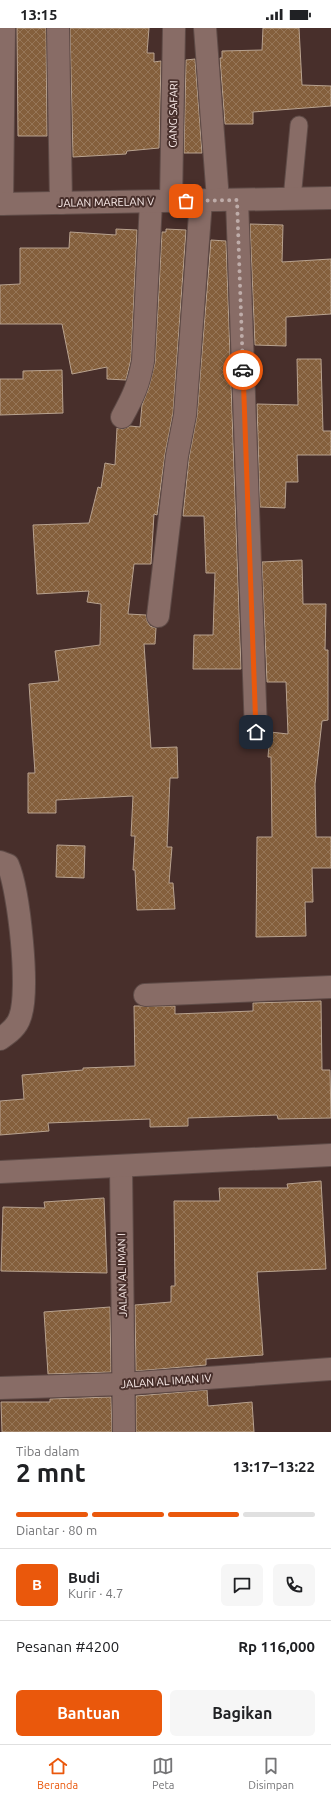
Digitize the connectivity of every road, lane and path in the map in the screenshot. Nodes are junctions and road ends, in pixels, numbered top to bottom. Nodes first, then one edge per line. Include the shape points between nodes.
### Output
1 (4, 28) edge
2 (58, 28) edge
3 (174, 28) edge
4 (205, 28) edge
5 (299, 125) dead end
6 (331, 198) edge
7 (292, 199) junction
8 (219, 200) junction
9 (161, 201) junction
10 (61, 203) junction
11 (1, 204) edge
12 (122, 417) dead end
13 (158, 616) dead end
14 (256, 732) dead end
15 (0, 862) edge
16 (331, 987) edge
17 (144, 995) dead end
18 (0, 1039) edge
19 (331, 1155) edge
20 (121, 1167) junction
21 (0, 1172) edge
22 (331, 1370) edge
23 (124, 1384) junction
24 (0, 1388) edge
25 (124, 1432) edge

1 - 11 street
2 - 10 street
3 - 9 street, GANG SAFARI
4 - 8 street
5 - 7 lane
6 - 7 street, JALAN MARELAN V
7 - 8 street, JALAN MARELAN V
8 - 9 street, JALAN MARELAN V
8 - 13 street via 177,456
8 - 14 street
9 - 10 street, JALAN MARELAN V
9 - 12 street, GANG SAFARI via 140,378
10 - 11 street, JALAN MARELAN V
15 - 18 street via 8,865 13,878 22,947 24,1005 15,1027
16 - 17 street
19 - 20 street
20 - 21 street
20 - 23 street, JALAN AL IMAN I
22 - 23 street, JALAN AL IMAN IV
23 - 24 street, JALAN AL IMAN IV
23 - 25 street, JALAN AL IMAN I

